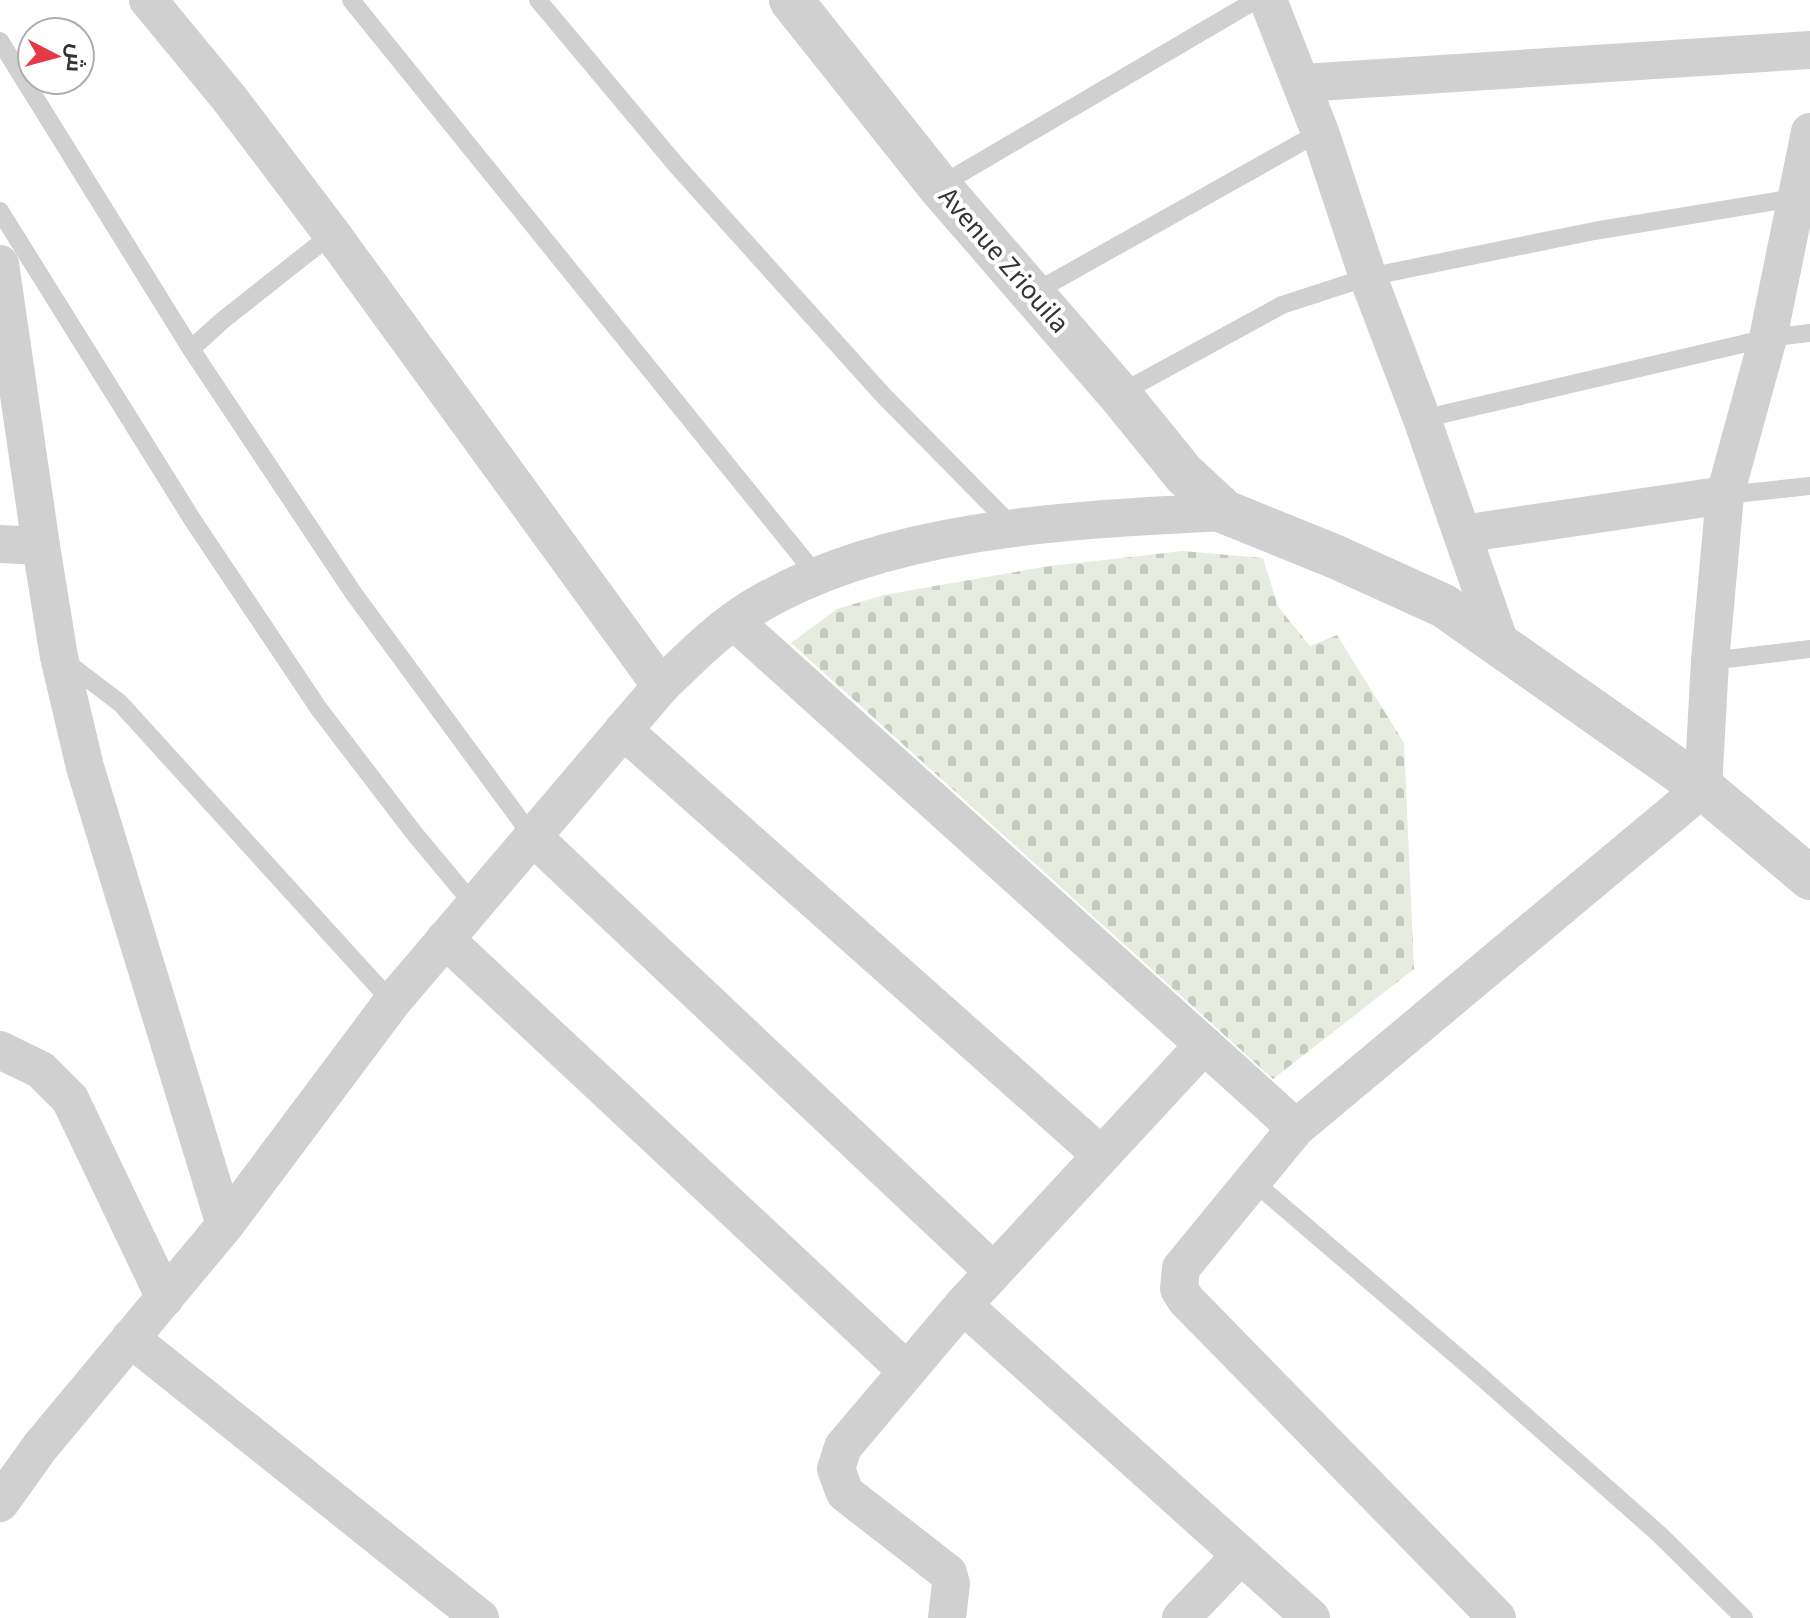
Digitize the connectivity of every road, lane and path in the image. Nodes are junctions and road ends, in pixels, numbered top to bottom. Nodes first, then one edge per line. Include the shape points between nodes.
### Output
1 (148, 0) edge
2 (351, 0) edge
3 (538, 0) edge
4 (791, 0) edge
5 (1256, 0) edge
6 (1268, 0) edge
7 (0, 41) edge
8 (1810, 50) edge
9 (1302, 83) junction
10 (1320, 132) junction
11 (1810, 132) edge
12 (939, 186) junction
13 (1795, 198) junction
14 (0, 211) edge
15 (332, 234) junction
16 (0, 264) edge
17 (1368, 277) junction
18 (1033, 293) junction
19 (1810, 333) edge
20 (1768, 338) junction
21 (191, 349) junction
22 (1119, 394) junction
23 (1422, 419) junction
24 (1810, 486) edge
25 (1725, 495) junction
26 (1225, 512) junction
27 (1014, 528) junction
28 (1462, 534) junction
29 (0, 544) edge
30 (41, 546) junction
31 (817, 576) junction
32 (734, 621) junction
33 (1501, 646) junction
34 (1810, 649) edge
35 (59, 657) junction
36 (1710, 661) junction
37 (661, 686) junction
38 (623, 730) junction
39 (1703, 788) junction
40 (532, 836) junction
41 (1810, 878) edge
42 (474, 905) junction
43 (445, 939) junction
44 (392, 1002) junction
45 (1204, 1045) junction
46 (0, 1050) edge
47 (1296, 1128) junction
48 (1101, 1155) junction
49 (1253, 1181) junction
50 (225, 1225) junction
51 (993, 1271) junction
52 (165, 1298) junction
53 (963, 1305) junction
54 (130, 1338) junction
55 (906, 1370) junction
56 (0, 1503) edge
57 (1241, 1555) junction
58 (480, 1618) edge
59 (947, 1618) edge
60 (1181, 1618) edge
61 (1311, 1618) edge
62 (1497, 1618) edge
63 (1744, 1618) edge

1 - 15 street
2 - 31 lane
3 - 27 lane via 883,395
4 - 12 street, Avenue Zriouila
5 - 12 lane
6 - 9 street
7 - 21 lane
8 - 9 street
9 - 10 street
10 - 17 street
10 - 18 lane
11 - 13 street
12 - 18 street, Avenue Zriouila
13 - 17 lane via 1594,231
13 - 20 street
14 - 42 lane via 192,519 319,709
15 - 21 lane
15 - 37 street
16 - 30 street
17 - 22 lane via 1282,305
17 - 23 street
18 - 22 street, Avenue Zriouila
19 - 20 lane
20 - 23 lane
20 - 25 street
21 - 40 lane via 354,594
22 - 26 street, Avenue Zriouila via 1184,474
23 - 28 street
24 - 25 lane
25 - 28 street
25 - 36 street
26 - 27 street
26 - 33 street via 1444,606
27 - 31 street via 894,551
28 - 33 street
29 - 30 street
30 - 35 street
31 - 32 street
32 - 37 street
32 - 45 street
33 - 39 street
34 - 36 lane
35 - 44 lane via 120,703
35 - 50 street via 85,767
36 - 39 street
37 - 38 street
38 - 40 street
38 - 48 street
39 - 41 street
39 - 47 street
40 - 42 street
40 - 51 street
42 - 43 street
43 - 44 street
43 - 55 street
44 - 50 street
45 - 47 street
45 - 48 street
46 - 52 street via 41,1070 70,1099
47 - 49 street
48 - 51 street
49 - 62 street via 1181,1268 1179,1289
49 - 63 lane via 1647,1524
50 - 52 street
51 - 53 street
52 - 54 street
53 - 55 street
53 - 57 street
54 - 56 street
54 - 58 street
55 - 59 street via 843,1447 836,1469 845,1493 948,1573
57 - 60 street
57 - 61 street

